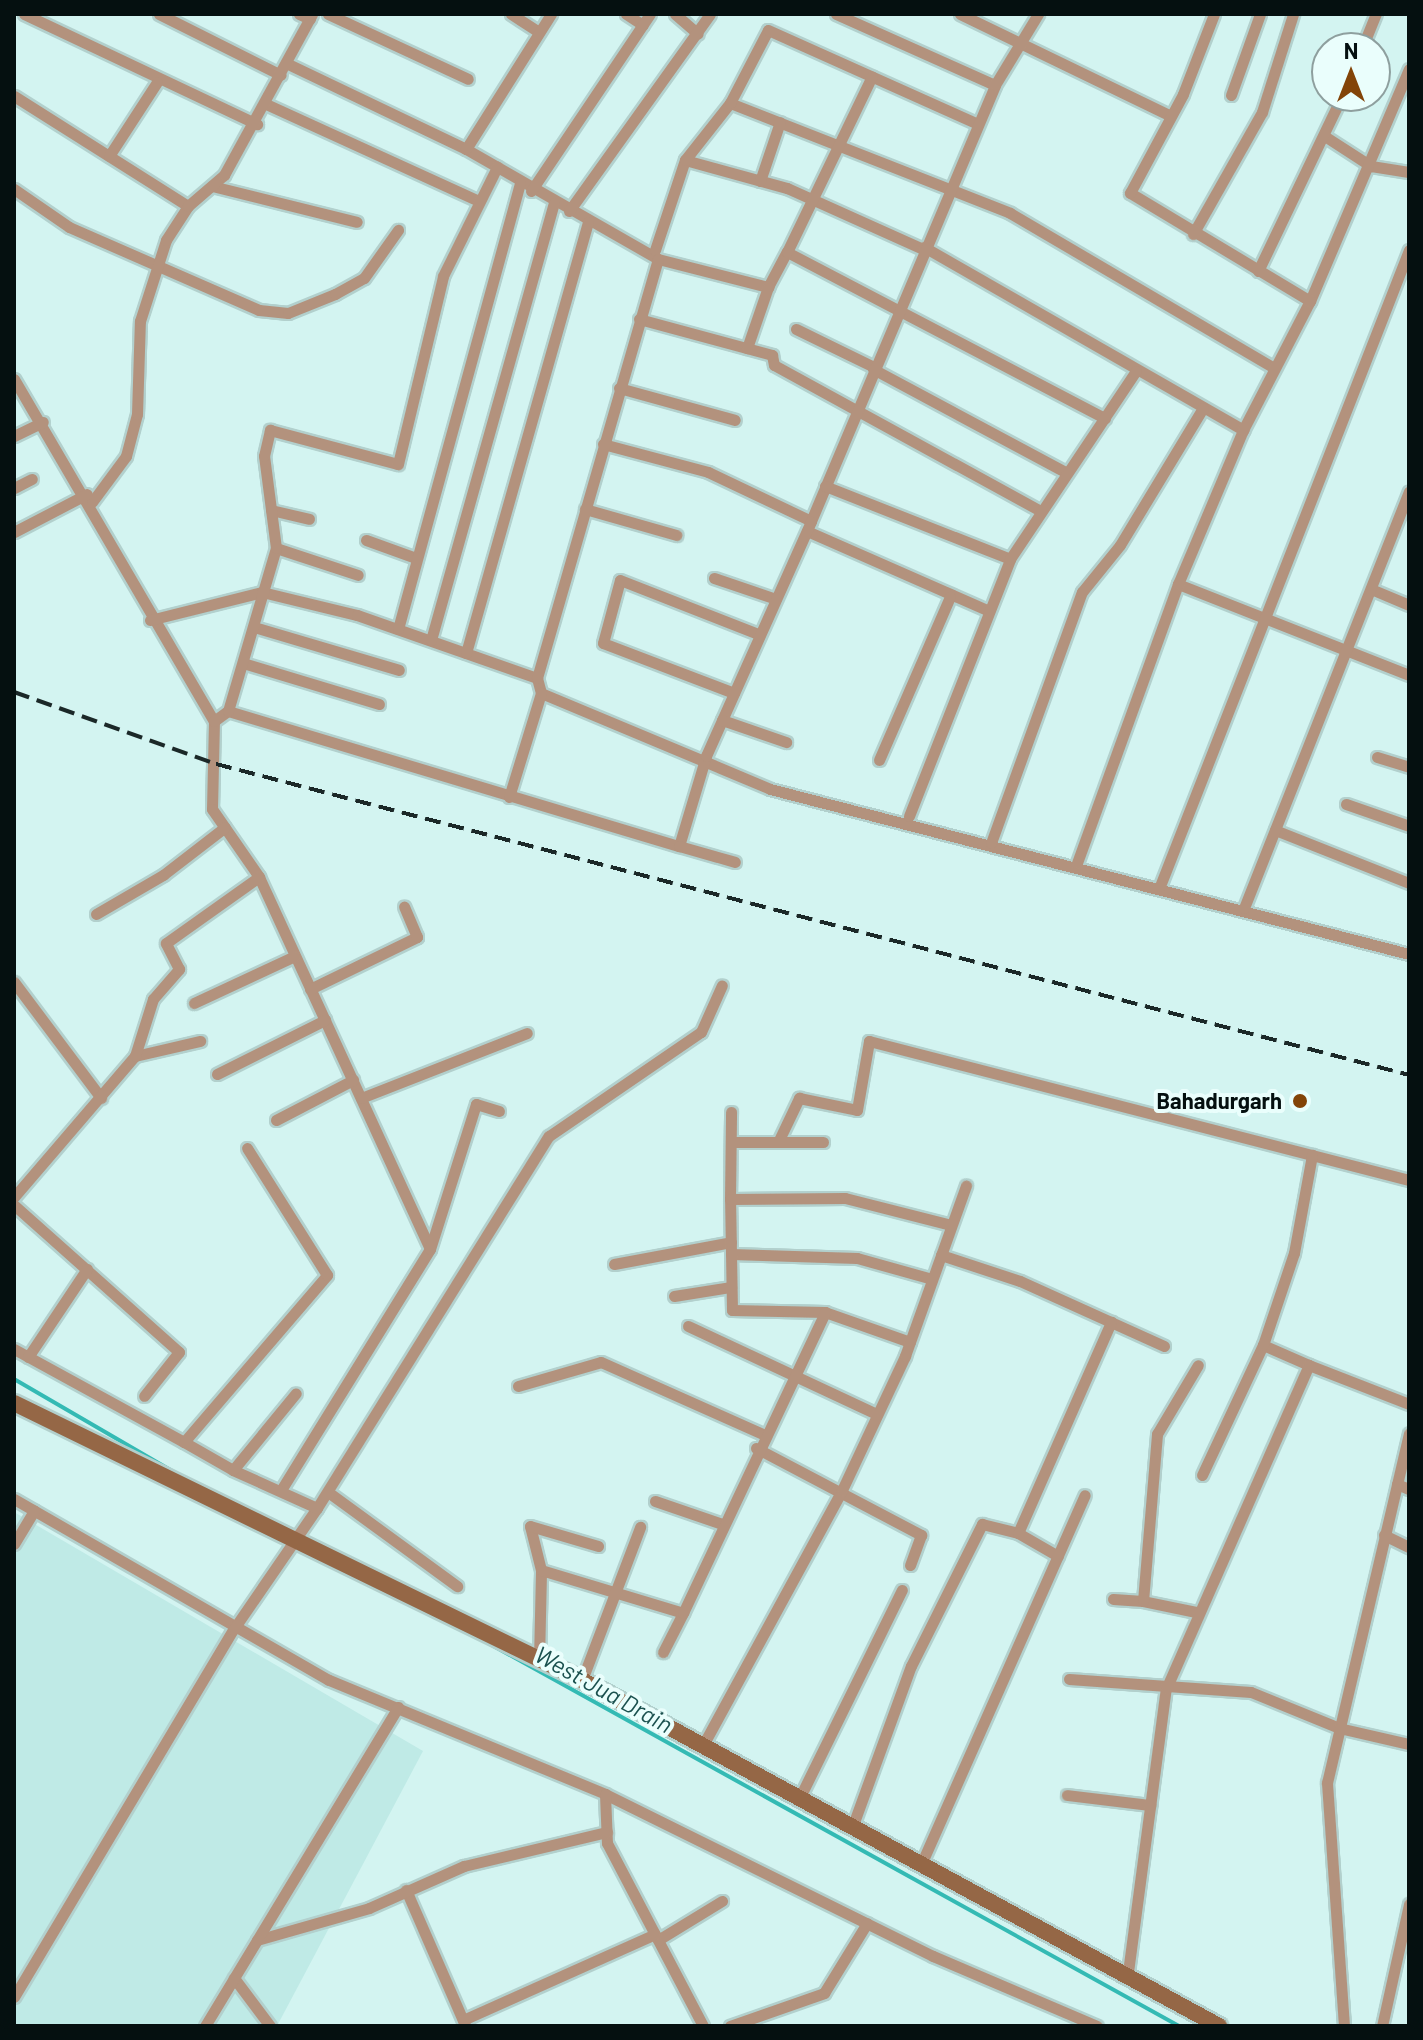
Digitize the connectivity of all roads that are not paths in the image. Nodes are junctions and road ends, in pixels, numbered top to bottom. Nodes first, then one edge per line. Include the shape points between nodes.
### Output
1 (24, 14) edge
2 (159, 14) edge
3 (328, 14) edge
4 (511, 14) edge
5 (551, 14) edge
6 (626, 14) edge
7 (650, 14) edge
8 (675, 14) edge
9 (710, 14) edge
10 (836, 14) edge
11 (960, 14) edge
12 (1038, 14) edge
13 (1214, 14) edge
14 (1260, 14) edge
15 (1293, 14) edge
16 (307, 16) edge
17 (643, 25) junction
18 (539, 32) junction
19 (698, 34) junction
20 (1023, 42) junction
21 (286, 63) junction
22 (1409, 69) edge
23 (281, 75) junction
24 (872, 76) junction
25 (468, 79) dead end
26 (157, 82) junction
27 (995, 85) junction
28 (1231, 95) dead end
29 (14, 96) edge
30 (730, 103) junction
31 (266, 104) junction
32 (1336, 112) edge
33 (1169, 115) junction
34 (780, 122) junction
35 (257, 124) junction
36 (978, 124) junction
37 (1326, 137) junction
38 (837, 144) junction
39 (466, 149) junction
40 (109, 156) junction
41 (685, 160) junction
42 (1371, 166) junction
43 (497, 167) junction
44 (1409, 172) edge
45 (760, 181) junction
46 (520, 183) junction
47 (212, 186) junction
48 (951, 186) junction
49 (14, 189) edge
50 (531, 191) junction
51 (809, 198) junction
52 (477, 200) junction
53 (554, 203) junction
54 (188, 206) junction
55 (569, 211) junction
56 (357, 222) dead end
57 (588, 222) junction
58 (398, 230) dead end
59 (1193, 234) junction
60 (924, 248) junction
61 (1409, 250) edge
62 (787, 252) junction
63 (656, 254) junction
64 (158, 269) junction
65 (1258, 271) junction
66 (768, 287) junction
67 (1310, 301) junction
68 (899, 309) junction
69 (639, 319) junction
70 (796, 329) dead end
71 (747, 348) junction
72 (1273, 367) junction
73 (873, 368) junction
74 (1136, 371) junction
75 (15, 383) edge
76 (619, 388) junction
77 (1203, 408) junction
78 (854, 411) junction
79 (1105, 418) junction
80 (735, 420) dead end
81 (43, 422) junction
82 (1243, 430) junction
83 (14, 436) edge
84 (603, 444) junction
85 (1067, 473) junction
86 (32, 479) dead end
87 (825, 486) junction
88 (14, 488) edge
89 (1409, 492) edge
90 (90, 498) junction
91 (585, 509) junction
92 (271, 510) junction
93 (1041, 511) junction
94 (309, 519) dead end
95 (809, 526) junction
96 (14, 532) edge
97 (676, 535) dead end
98 (366, 540) dead end
99 (276, 548) junction
100 (416, 558) junction
101 (1010, 559) junction
102 (358, 575) dead end
103 (714, 578) dead end
104 (1178, 584) junction
105 (1371, 589) junction
106 (262, 592) junction
107 (950, 597) junction
108 (776, 599) junction
109 (1409, 605) edge
110 (989, 611) junction
111 (150, 620) junction
112 (1265, 620) junction
113 (254, 627) junction
114 (398, 629) junction
115 (760, 635) junction
116 (431, 640) junction
117 (1347, 648) junction
118 (466, 653) junction
119 (243, 663) junction
120 (399, 670) dead end
121 (1409, 675) edge
122 (537, 678) junction
123 (541, 693) junction
124 (734, 693) junction
125 (379, 704) dead end
126 (228, 711) junction
127 (722, 720) junction
128 (214, 721) junction
129 (786, 742) dead end
130 (706, 756) junction
131 (1377, 757) dead end
132 (879, 760) dead end
133 (1409, 767) edge
134 (509, 797) junction
135 (1346, 804) dead end
136 (909, 816) dead end
137 (1409, 826) edge
138 (225, 827) junction
139 (1275, 830) junction
140 (991, 843) junction
141 (679, 846) junction
142 (735, 862) dead end
143 (1077, 863) junction
144 (259, 877) junction
145 (1409, 883) edge
146 (1160, 886) junction
147 (404, 907) dead end
148 (1244, 908) junction
149 (96, 914) dead end
150 (1409, 954) edge
151 (295, 956) junction
152 (14, 982) edge
153 (722, 985) dead end
154 (310, 989) junction
155 (194, 1003) dead end
156 (325, 1020) junction
157 (527, 1033) dead end
158 (200, 1041) dead end
159 (135, 1056) junction
160 (217, 1074) dead end
161 (353, 1080) junction
162 (101, 1098) junction
163 (361, 1098) junction
164 (499, 1111) dead end
165 (731, 1112) dead end
166 (276, 1120) dead end
167 (779, 1140) junction
168 (732, 1142) junction
169 (823, 1142) dead end
170 (247, 1148) dead end
171 (1312, 1155) junction
172 (1409, 1180) edge
173 (966, 1186) dead end
174 (14, 1197) edge
175 (730, 1199) junction
176 (14, 1205) edge
177 (951, 1225) junction
178 (731, 1248) junction
179 (430, 1249) junction
180 (941, 1255) junction
181 (614, 1264) dead end
182 (87, 1269) junction
183 (932, 1279) junction
184 (731, 1287) junction
185 (674, 1296) dead end
186 (825, 1312) junction
187 (1111, 1322) junction
188 (688, 1326) dead end
189 (910, 1342) junction
190 (1263, 1345) junction
191 (1164, 1346) dead end
192 (14, 1349) edge
193 (28, 1357) junction
194 (1198, 1365) dead end
195 (1309, 1365) junction
196 (792, 1377) junction
197 (518, 1386) dead end
198 (296, 1393) dead end
199 (144, 1396) dead end
200 (14, 1403) edge
201 (1409, 1404) edge
202 (877, 1414) junction
203 (1409, 1433) edge
204 (763, 1434) junction
205 (184, 1442) junction
206 (756, 1448) junction
207 (233, 1470) junction
208 (1202, 1475) dead end
209 (1397, 1484) junction
210 (283, 1487) junction
211 (1409, 1489) edge
212 (842, 1490) junction
213 (328, 1492) junction
214 (1085, 1495) dead end
215 (14, 1499) edge
216 (655, 1501) dead end
217 (317, 1508) junction
218 (34, 1511) junction
219 (722, 1524) junction
220 (640, 1527) dead end
221 (1018, 1533) junction
222 (1384, 1535) junction
223 (299, 1538) junction
224 (14, 1544) edge
225 (598, 1546) dead end
226 (1409, 1547) edge
227 (1058, 1556) junction
228 (910, 1565) dead end
229 (541, 1570) junction
230 (457, 1586) dead end
231 (902, 1590) dead end
232 (613, 1591) junction
233 (1113, 1599) dead end
234 (1143, 1601) junction
235 (1196, 1612) junction
236 (683, 1613) junction
237 (233, 1630) junction
238 (663, 1652) dead end
239 (539, 1660) junction
240 (1069, 1679) dead end
241 (582, 1680) junction
242 (1166, 1689) junction
243 (398, 1707) junction
244 (1339, 1728) junction
245 (1409, 1744) edge
246 (702, 1747) junction
247 (605, 1794) junction
248 (1067, 1795) dead end
249 (799, 1799) junction
250 (1150, 1805) junction
251 (853, 1825) junction
252 (607, 1832) junction
253 (923, 1860) junction
254 (406, 1890) junction
255 (722, 1901) dead end
256 (1409, 1904) edge
257 (867, 1923) junction
258 (656, 1937) junction
259 (257, 1940) junction
260 (1128, 1972) junction
261 (234, 1978) junction
262 (18, 1979) edge
263 (14, 1997) edge
264 (465, 2023) edge
265 (205, 2026) edge
266 (270, 2026) edge
267 (703, 2026) edge
268 (730, 2026) edge
269 (1097, 2026) edge
270 (1219, 2026) edge
271 (1344, 2026) edge
272 (1382, 2026) edge

1 - 26 street
2 - 23 street
3 - 25 street
4 - 18 street
5 - 18 street
6 - 17 street
7 - 17 street
8 - 19 street
9 - 19 street
10 - 27 street
11 - 20 street
12 - 20 street
13 - 33 street
14 - 28 street
15 - 59 street via 1257,122
16 - 21 street
17 - 50 street
18 - 39 street
19 - 55 street
20 - 27 street
20 - 33 street
21 - 23 street
21 - 39 street
22 - 42 street
23 - 31 street
24 - 30 street via 768,30
24 - 36 street
24 - 38 street
26 - 35 street
26 - 40 street
27 - 36 street
29 - 40 street
30 - 34 street
30 - 41 street
31 - 35 street
31 - 52 street
32 - 37 street
33 - 59 street via 1130,193
34 - 38 street
34 - 45 street
35 - 47 street
36 - 48 street
37 - 42 street
37 - 65 street
38 - 48 street
38 - 51 street
39 - 43 street
40 - 54 street
41 - 45 street
41 - 63 street
42 - 44 street
42 - 67 street
43 - 46 street
43 - 52 street
45 - 51 street
46 - 50 street
46 - 100 street
47 - 54 street
47 - 56 street
48 - 60 street
48 - 72 street via 1112,267
49 - 64 street via 69,227
50 - 53 street
51 - 60 street
51 - 62 street
52 - 92 street via 443,276 398,464 270,430 264,456
53 - 55 street
53 - 116 street
54 - 64 street
55 - 57 street
57 - 63 street
57 - 118 street
58 - 64 street via 364,278 288,313 220,299
59 - 65 street
60 - 68 street
60 - 74 street via 1072,326
61 - 112 street
62 - 66 street
62 - 68 street
63 - 66 street
63 - 69 street
64 - 90 street via 140,321 137,414 126,456
65 - 67 street
66 - 71 street
67 - 72 street
68 - 73 street
68 - 79 street
69 - 71 street
69 - 76 street
70 - 73 street
71 - 78 street via 772,355 774,365
72 - 82 street
73 - 78 street
73 - 85 street
74 - 77 street
74 - 79 street
75 - 81 street
76 - 80 street
76 - 84 street
77 - 82 street
77 - 140 street via 1120,545 1082,592
78 - 87 street
78 - 93 street
79 - 85 street
81 - 83 street
81 - 90 street
82 - 104 street
84 - 91 street
84 - 95 street via 708,472
85 - 93 street
86 - 88 street
87 - 95 street
87 - 101 street
89 - 105 street
90 - 96 street
90 - 111 street
91 - 97 street
91 - 122 street
92 - 94 street
92 - 99 street
93 - 101 street
95 - 107 street
95 - 108 street
98 - 100 street
99 - 102 street
99 - 106 street
100 - 114 street
101 - 110 street
103 - 108 street
104 - 112 street
104 - 143 street
105 - 109 street
105 - 117 street
106 - 111 street
106 - 113 street
106 - 114 street
107 - 110 street
107 - 132 street
108 - 115 street
110 - 136 street
111 - 128 street
112 - 117 street
112 - 146 street
113 - 119 street
113 - 120 street
114 - 116 street
115 - 124 street
115 - 124 street via 620,580 603,643
116 - 118 street
117 - 121 street
117 - 139 street
118 - 122 street
119 - 125 street
119 - 126 street
122 - 123 street
123 - 130 street
123 - 134 street
124 - 127 street
126 - 128 street
126 - 134 street
127 - 129 street
127 - 130 street
128 - 138 street via 212,809
130 - 140 street via 770,789
130 - 141 street
131 - 133 street
134 - 141 street
135 - 137 street
138 - 144 street
138 - 149 street via 163,875
139 - 145 street
139 - 148 street
140 - 143 street
141 - 142 street
143 - 146 street
144 - 151 street
144 - 159 street via 166,943 179,969 153,999
146 - 148 street
147 - 154 street via 417,937
148 - 150 street
151 - 154 street
151 - 155 street
152 - 162 street
153 - 213 street via 701,1032 549,1136
154 - 156 street
156 - 160 street
156 - 161 street
157 - 163 street
158 - 159 street
159 - 162 street
161 - 163 street
161 - 166 street
162 - 174 street
163 - 179 street
164 - 179 street via 476,1104
165 - 168 street
167 - 168 street
167 - 169 street
167 - 171 street via 799,1098 857,1110 869,1041
168 - 175 street
170 - 205 street via 327,1275
171 - 172 street
171 - 190 street via 1294,1253
173 - 177 street
175 - 177 street via 845,1198
175 - 178 street
176 - 182 street
177 - 180 street
178 - 181 street
178 - 183 street via 857,1258
178 - 184 street
179 - 210 street
180 - 183 street
180 - 187 street
182 - 193 street
182 - 199 street via 179,1352
183 - 189 street
184 - 185 street
184 - 186 street via 732,1310
186 - 189 street
186 - 196 street
187 - 191 street
187 - 221 street
188 - 196 street
189 - 202 street
190 - 195 street
190 - 208 street
192 - 193 street
193 - 205 street
194 - 234 street via 1157,1434
195 - 201 street
195 - 235 street
196 - 202 street
196 - 204 street
197 - 204 street via 601,1362
198 - 207 street
200 - 223 main road
202 - 212 street
203 - 209 street
204 - 206 street
205 - 207 street
206 - 212 street
206 - 219 street
207 - 210 street
209 - 211 street
209 - 222 street
210 - 217 street
212 - 228 street via 921,1535
212 - 246 street
213 - 217 street
213 - 230 street
214 - 227 street
215 - 218 street
216 - 219 street
217 - 223 street
218 - 224 street
218 - 237 street
219 - 236 street
220 - 232 street
221 - 227 street
221 - 251 street via 982,1524 964,1554 911,1666
222 - 226 street
222 - 244 street
223 - 237 street
223 - 239 main road
225 - 229 street via 530,1526
227 - 253 street
229 - 232 street
229 - 239 street
231 - 249 street
232 - 236 street
232 - 241 street
233 - 234 street
234 - 235 street
235 - 242 street
236 - 238 street
237 - 243 street
237 - 262 street
239 - 241 main road
240 - 242 street
241 - 246 main road
242 - 244 street via 1251,1692
242 - 250 street
243 - 247 street
243 - 259 street
244 - 245 street
244 - 271 street via 1327,1783
246 - 249 main road
247 - 252 street
247 - 257 street
248 - 250 street
249 - 251 main road
250 - 260 street
251 - 253 main road
252 - 254 street via 464,1866
252 - 258 street
253 - 260 main road
254 - 259 street via 307,1929
254 - 264 street
255 - 258 street
256 - 272 street
257 - 268 street via 824,1993
257 - 269 street
258 - 264 street
258 - 267 street
259 - 261 street
260 - 270 main road
261 - 265 street
261 - 266 street
262 - 263 street

